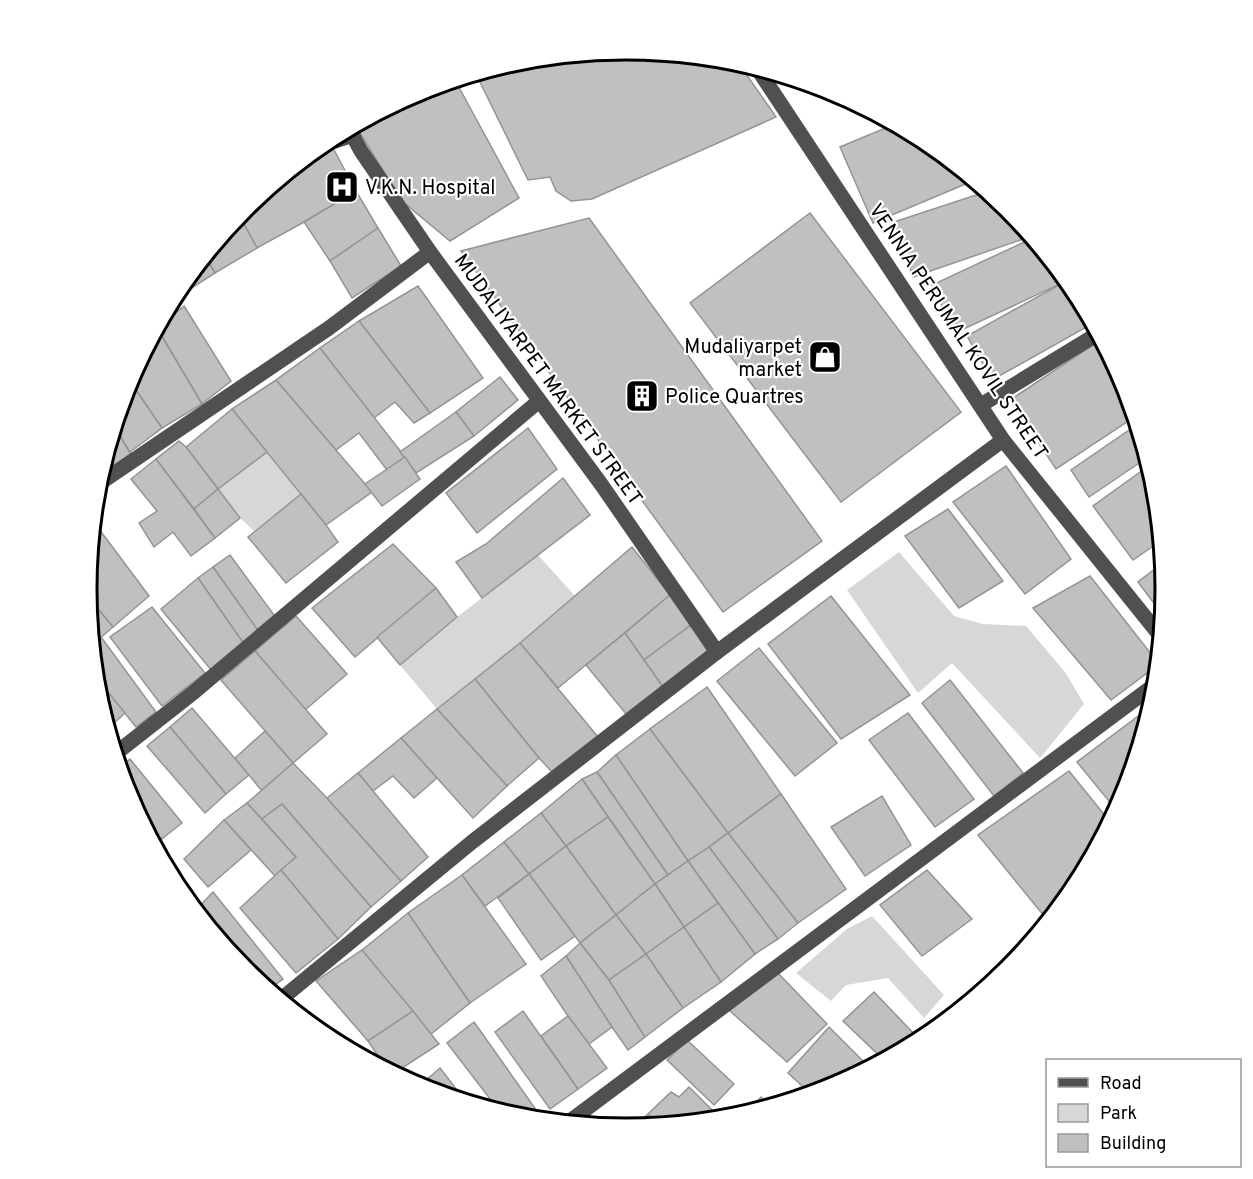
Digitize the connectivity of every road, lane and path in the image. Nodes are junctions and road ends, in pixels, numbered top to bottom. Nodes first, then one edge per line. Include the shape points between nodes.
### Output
1 (765, 78) edge
2 (353, 136) edge
3 (430, 252) junction
4 (1091, 337) edge
5 (540, 401) junction
6 (981, 405) junction
7 (1003, 440) junction
8 (109, 477) edge
9 (1154, 629) edge
10 (717, 652) junction
11 (1146, 691) edge
12 (122, 749) edge
13 (286, 995) edge
14 (576, 1116) edge

1 - 6 street, VENNIA PERUMAL KOVIL STREET
2 - 3 street, MUDALIYARPET MARKET STREET
3 - 5 street, MUDALIYARPET MARKET STREET
3 - 8 street via 329,328
4 - 6 street
5 - 10 street, MUDALIYARPET MARKET STREET
5 - 12 street
6 - 7 street, VENNIA PERUMAL KOVIL STREET
7 - 9 street, VENNIA PERUMAL KOVIL STREET
7 - 10 street
10 - 13 street via 472,842
11 - 14 street

